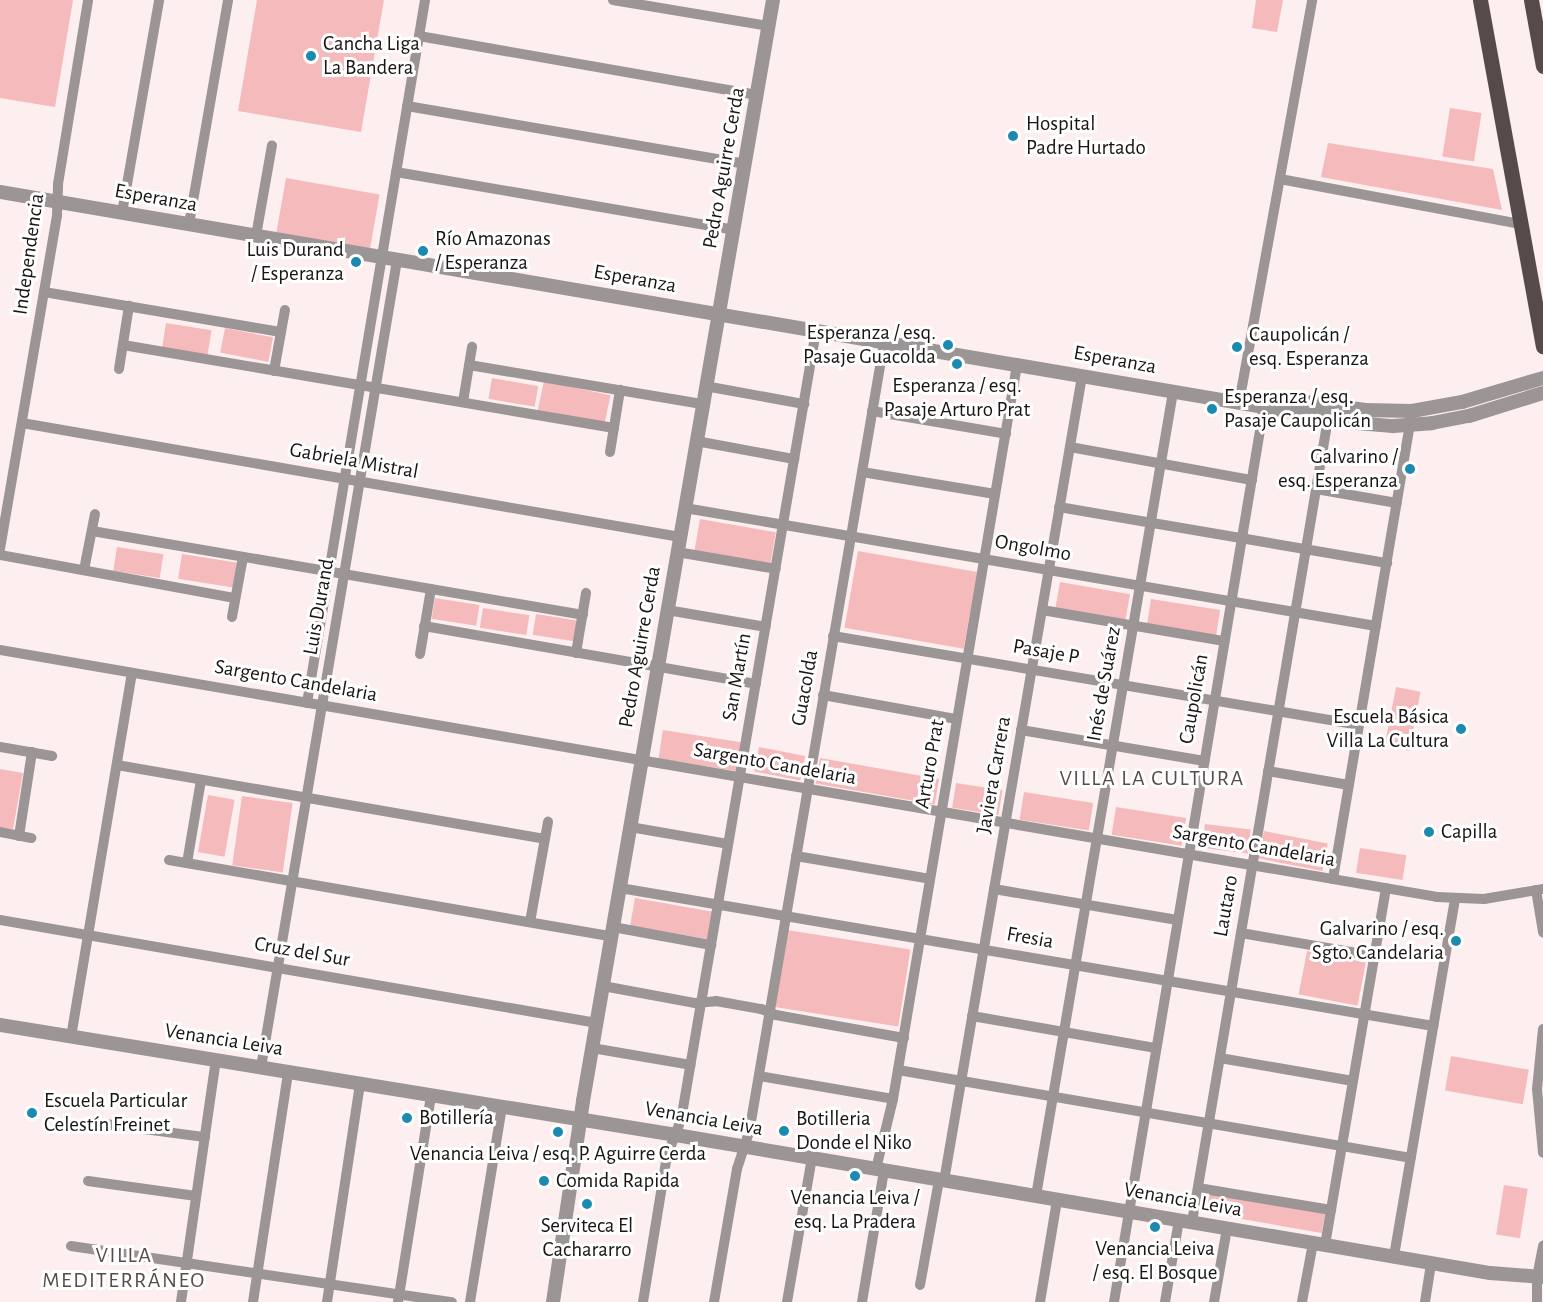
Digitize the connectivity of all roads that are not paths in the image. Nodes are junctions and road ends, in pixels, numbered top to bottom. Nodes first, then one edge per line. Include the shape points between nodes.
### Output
1 (88, 0) edge
2 (159, 0) edge
3 (228, 0) edge
4 (425, 0) edge
5 (613, 0) edge
6 (773, 0) edge
7 (1312, 0) edge
8 (1480, 0) edge
9 (1531, 0) edge
10 (769, 26) junction
11 (419, 36) junction
12 (1543, 66) edge
13 (757, 95) junction
14 (407, 106) junction
15 (272, 145) dead end
16 (746, 164) junction
17 (396, 172) junction
18 (1280, 179) junction
19 (0, 192) edge
20 (58, 202) junction
21 (122, 213) junction
22 (189, 224) junction
23 (1521, 224) junction
24 (735, 230) junction
25 (256, 236) junction
26 (381, 257) junction
27 (397, 260) junction
28 (44, 292) junction
29 (129, 306) junction
30 (285, 310) dead end
31 (718, 314) junction
32 (816, 331) junction
33 (281, 332) junction
34 (884, 342) junction
35 (123, 345) junction
36 (1543, 346) edge
37 (472, 347) dead end
38 (469, 365) junction
39 (1017, 365) junction
40 (119, 369) dead end
41 (274, 371) junction
42 (1082, 376) junction
43 (1543, 378) edge
44 (360, 385) junction
45 (705, 386) junction
46 (376, 388) junction
47 (620, 390) junction
48 (1173, 392) junction
49 (1543, 393) edge
50 (463, 402) junction
51 (1239, 403) junction
52 (702, 404) junction
53 (804, 404) junction
54 (1264, 407) junction
55 (872, 411) junction
56 (1411, 418) junction
57 (1328, 419) junction
58 (22, 423) junction
59 (614, 428) junction
60 (1006, 434) junction
61 (696, 441) junction
62 (1070, 447) junction
63 (610, 452) dead end
64 (794, 459) junction
65 (1161, 464) junction
66 (862, 472) junction
67 (345, 479) junction
68 (1252, 480) junction
69 (360, 482) junction
70 (1316, 489) junction
71 (995, 495) junction
72 (1397, 503) junction
73 (1059, 507) junction
74 (685, 508) junction
75 (95, 514) dead end
76 (1151, 523) junction
77 (783, 525) junction
78 (92, 531) junction
79 (851, 536) junction
80 (680, 537) junction
81 (1242, 538) junction
82 (0, 549) edge
83 (1306, 549) junction
84 (677, 552) junction
85 (0, 555) edge
86 (243, 557) junction
87 (984, 559) junction
88 (1387, 563) junction
89 (776, 569) junction
90 (84, 570) junction
91 (1049, 570) junction
92 (329, 572) junction
93 (345, 574) junction
94 (1140, 586) junction
95 (431, 589) junction
96 (586, 593) dead end
97 (235, 598) junction
98 (1231, 602) junction
99 (667, 610) junction
100 (1042, 610) junction
101 (1295, 613) junction
102 (583, 615) junction
103 (232, 617) dead end
104 (424, 626) junction
105 (1376, 626) junction
106 (766, 627) junction
107 (1133, 627) junction
108 (834, 636) junction
109 (1224, 641) junction
110 (0, 650) edge
111 (576, 653) junction
112 (420, 654) dead end
113 (968, 658) junction
114 (657, 668) junction
115 (1032, 669) junction
116 (132, 673) junction
117 (756, 684) junction
118 (1124, 685) junction
119 (823, 695) junction
120 (1214, 700) junction
121 (307, 703) junction
122 (322, 706) junction
123 (1279, 711) junction
124 (957, 719) junction
125 (1359, 725) junction
126 (1021, 730) junction
127 (1113, 745) junction
128 (0, 747) edge
129 (32, 752) junction
130 (52, 756) dead end
131 (642, 760) junction
132 (1204, 761) junction
133 (117, 765) junction
134 (1268, 771) junction
135 (740, 777) junction
136 (201, 780) junction
137 (1349, 785) junction
138 (807, 789) junction
139 (307, 798) junction
140 (942, 812) junction
141 (548, 822) dead end
142 (1005, 823) junction
143 (630, 827) junction
144 (0, 832) edge
145 (19, 836) junction
146 (31, 838) dead end
147 (1097, 838) junction
148 (544, 839) junction
149 (729, 844) junction
150 (1188, 854) junction
151 (796, 856) junction
152 (169, 860) dead end
153 (187, 863) junction
154 (1252, 865) junction
155 (930, 879) junction
156 (1333, 879) junction
157 (292, 882) junction
158 (620, 888) junction
159 (1386, 888) junction
160 (994, 889) junction
161 (1540, 890) edge
162 (1455, 899) junction
163 (718, 905) junction
164 (1086, 905) junction
165 (785, 916) junction
166 (0, 920) edge
167 (1177, 921) junction
168 (530, 922) junction
169 (612, 932) junction
170 (1543, 932) edge
171 (1241, 933) junction
172 (88, 935) junction
173 (920, 939) junction
174 (711, 945) junction
175 (984, 950) junction
176 (1374, 956) junction
177 (1076, 965) junction
178 (278, 968) junction
179 (1167, 981) junction
180 (603, 986) junction
181 (1231, 992) junction
182 (702, 1001) junction
183 (769, 1012) junction
184 (1364, 1014) junction
185 (972, 1016) junction
186 (597, 1023) junction
187 (0, 1025) edge
188 (1433, 1026) junction
189 (1543, 1029) edge
190 (1064, 1033) junction
191 (71, 1036) junction
192 (904, 1038) junction
193 (592, 1048) junction
194 (1156, 1048) junction
195 (1220, 1058) junction
196 (216, 1060) junction
197 (691, 1065) junction
198 (261, 1067) junction
199 (898, 1070) junction
200 (288, 1072) junction
201 (759, 1076) junction
202 (962, 1080) junction
203 (1353, 1082) junction
204 (360, 1083) junction
205 (432, 1095) junction
206 (1053, 1096) junction
207 (893, 1099) junction
208 (502, 1107) junction
209 (1145, 1112) junction
210 (581, 1119) junction
211 (98, 1123) dead end
212 (1209, 1123) junction
213 (676, 1135) junction
214 (205, 1137) junction
215 (1342, 1146) junction
216 (746, 1147) junction
217 (1543, 1153) edge
218 (812, 1158) junction
219 (1411, 1158) junction
220 (880, 1170) junction
221 (942, 1180) junction
222 (88, 1181) dead end
223 (1198, 1188) junction
224 (196, 1196) junction
225 (1036, 1196) junction
226 (1057, 1200) junction
227 (1331, 1210) junction
228 (1128, 1212) junction
229 (1185, 1221) junction
230 (1227, 1228) junction
231 (1319, 1244) junction
232 (71, 1246) dead end
233 (1543, 1246) edge
234 (1394, 1256) junction
235 (187, 1262) junction
236 (1431, 1263) junction
237 (258, 1272) junction
238 (1540, 1277) edge
239 (329, 1283) junction
240 (920, 1285) dead end
241 (399, 1298) edge
242 (182, 1302) edge
243 (253, 1302) edge
244 (327, 1302) edge
245 (452, 1302) edge
246 (470, 1302) edge
247 (553, 1302) edge
248 (643, 1302) edge
249 (714, 1302) edge
250 (788, 1302) edge
251 (862, 1302) edge
252 (1040, 1302) edge
253 (1114, 1302) edge
254 (1165, 1302) edge
255 (1214, 1302) edge
256 (1302, 1302) edge
257 (1425, 1302) edge
258 (1537, 1302) edge

1 - 20 street, Independencia
2 - 21 street
3 - 22 street
4 - 11 street, Luis Durand
5 - 10 street
6 - 10 street, Pedro Aguirre Cerda
7 - 18 street
8 - 23 main road
9 - 12 main road
10 - 13 street, Pedro Aguirre Cerda
11 - 13 street
11 - 14 street, Luis Durand
13 - 16 street, Pedro Aguirre Cerda
14 - 16 street
14 - 17 street, Luis Durand
15 - 25 street
16 - 24 street, Pedro Aguirre Cerda
17 - 24 street
17 - 26 street, Luis Durand
18 - 23 street
18 - 51 street
19 - 20 street, Esperanza
20 - 21 street, Esperanza
20 - 28 street, Independencia
21 - 22 street, Esperanza
22 - 25 street, Esperanza
23 - 36 main road
24 - 31 street, Pedro Aguirre Cerda
25 - 26 street, Esperanza
26 - 27 street, Esperanza
26 - 44 street, Luis Durand
27 - 31 street, Esperanza
27 - 46 street, Luis Durand
28 - 29 street
28 - 58 street, Independencia
29 - 33 street
29 - 35 street
30 - 33 street
31 - 32 street, Esperanza
31 - 45 street, Pedro Aguirre Cerda
32 - 34 street, Esperanza
32 - 53 street, San Martín
33 - 41 street
34 - 39 street, Esperanza
34 - 55 street, Guacolda
35 - 40 street
35 - 41 street
37 - 38 street
38 - 47 street
38 - 50 street
39 - 42 street, Esperanza
39 - 60 street, Arturo Prat
41 - 44 street
42 - 48 street, Esperanza
42 - 62 street, Javiera Carrera
43 - 56 street, Esperanza
44 - 46 street
44 - 67 street, Luis Durand
45 - 52 street, Pedro Aguirre Cerda
45 - 53 street
46 - 50 street
46 - 69 street, Luis Durand
47 - 52 street
47 - 59 street
48 - 51 street, Esperanza
48 - 65 street, Inés de Suárez
49 - 56 street, Esperanza via 1469,416
50 - 59 street
51 - 54 street, Esperanza
52 - 61 street, Pedro Aguirre Cerda
53 - 64 street, San Martín
54 - 56 street, Esperanza via 1291,400
54 - 57 street, Esperanza
54 - 68 street, Caupolicán
55 - 60 street
55 - 66 street, Guacolda
56 - 57 street, Esperanza via 1375,425
56 - 72 street
57 - 70 street, Lautaro
58 - 67 street, Gabriela Mistral
58 - 82 street, Independencia
59 - 63 street
60 - 71 street, Arturo Prat
61 - 64 street
61 - 74 street, Pedro Aguirre Cerda
62 - 65 street
62 - 73 street, Javiera Carrera
64 - 77 street, San Martín
65 - 68 street
65 - 76 street, Inés de Suárez
66 - 71 street
66 - 79 street, Guacolda
67 - 69 street, Gabriela Mistral
67 - 92 street, Luis Durand
68 - 81 street, Caupolicán
69 - 80 street, Gabriela Mistral
69 - 93 street, Luis Durand
70 - 72 street
70 - 83 street, Lautaro
71 - 87 street, Arturo Prat
72 - 88 street
73 - 76 street
73 - 91 street, Javiera Carrera
74 - 77 street, Ongolmo
74 - 80 street, Pedro Aguirre Cerda
75 - 78 street
76 - 81 street
76 - 94 street, Inés de Suárez
77 - 79 street, Ongolmo
77 - 89 street, San Martín
78 - 86 street
78 - 90 street
79 - 87 street, Ongolmo
79 - 108 street, Guacolda
80 - 84 street, Pedro Aguirre Cerda
81 - 83 street
81 - 98 street, Caupolicán
83 - 88 street
83 - 101 street, Lautaro
84 - 89 street
84 - 99 street, Pedro Aguirre Cerda
85 - 90 street
86 - 92 street
86 - 97 street
87 - 91 street, Ongolmo
87 - 113 street, Arturo Prat
88 - 105 street
89 - 106 street, San Martín
90 - 97 street
91 - 94 street, Ongolmo
91 - 100 street, Javiera Carrera
92 - 93 street
92 - 121 street, Luis Durand
93 - 95 street
93 - 122 street, Luis Durand
94 - 98 street, Ongolmo
94 - 107 street, Inés de Suárez
95 - 102 street
95 - 104 street
96 - 102 street
97 - 103 street
98 - 101 street, Ongolmo
98 - 109 street, Caupolicán
99 - 106 street
99 - 114 street, Pedro Aguirre Cerda
100 - 107 street
100 - 115 street, Javiera Carrera
101 - 105 street, Ongolmo
101 - 123 street, Lautaro
102 - 111 street
104 - 111 street
104 - 112 street
105 - 125 street
106 - 117 street, San Martín
107 - 109 street
107 - 118 street, Inés de Suárez
108 - 113 street, Pasaje P
108 - 119 street, Guacolda
109 - 120 street, Caupolicán
110 - 116 street, Sargento Candelaria
111 - 114 street
113 - 115 street, Pasaje P
113 - 124 street, Arturo Prat
114 - 117 street
114 - 131 street, Pedro Aguirre Cerda
115 - 118 street, Pasaje P
115 - 126 street, Javiera Carrera
116 - 121 street, Sargento Candelaria
116 - 133 street
117 - 135 street, San Martín
118 - 120 street, Pasaje P
118 - 127 street, Inés de Suárez
119 - 124 street
119 - 138 street, Guacolda
120 - 123 street, Pasaje P
120 - 132 street, Caupolicán
121 - 122 street, Sargento Candelaria
122 - 131 street, Sargento Candelaria
122 - 139 street, Luis Durand
123 - 125 street, Pasaje P
123 - 134 street, Lautaro
124 - 140 street, Arturo Prat
125 - 137 street
126 - 127 street
126 - 142 street, Javiera Carrera
127 - 132 street
127 - 147 street, Inés de Suárez
128 - 129 street
129 - 130 street
129 - 145 street
131 - 135 street, Sargento Candelaria
131 - 143 street, Pedro Aguirre Cerda
132 - 150 street, Caupolicán
133 - 136 street
133 - 172 street
134 - 137 street
134 - 154 street, Lautaro
135 - 138 street, Sargento Candelaria
135 - 149 street, San Martín
136 - 139 street
136 - 153 street
137 - 156 street
138 - 140 street, Sargento Candelaria
138 - 151 street, Guacolda
139 - 148 street
139 - 157 street, Luis Durand
140 - 142 street, Sargento Candelaria
140 - 155 street, Arturo Prat
141 - 148 street
142 - 147 street, Sargento Candelaria
142 - 160 street, Javiera Carrera
143 - 149 street
143 - 158 street, Pedro Aguirre Cerda
144 - 145 street
145 - 146 street
147 - 150 street, Sargento Candelaria
147 - 164 street, Inés de Suárez
148 - 168 street
149 - 163 street, San Martín
150 - 154 street, Sargento Candelaria
150 - 167 street, Caupolicán
151 - 155 street
151 - 165 street, Guacolda
152 - 153 street
153 - 157 street
154 - 156 street, Sargento Candelaria
154 - 171 street, Lautaro
155 - 173 street, Arturo Prat
156 - 159 street, Sargento Candelaria
157 - 168 street
157 - 178 street, Luis Durand
158 - 163 street, Fresia
158 - 169 street, Pedro Aguirre Cerda
159 - 162 street, Sargento Candelaria
159 - 176 street
160 - 164 street
160 - 175 street, Javiera Carrera
161 - 162 street, Sargento Candelaria
161 - 170 street
162 - 188 street
163 - 165 street, Fresia
163 - 174 street, San Martín
164 - 167 street
164 - 177 street, Inés de Suárez
165 - 173 street, Fresia
165 - 183 street, Guacolda
166 - 172 street, Cruz del Sur
167 - 179 street, Caupolicán
168 - 169 street
169 - 174 street
169 - 180 street, Pedro Aguirre Cerda
171 - 176 street
171 - 181 street, Lautaro
172 - 178 street, Cruz del Sur
172 - 191 street
173 - 175 street, Fresia
173 - 192 street, Arturo Prat
174 - 182 street, San Martín
175 - 177 street, Fresia
175 - 185 street, Javiera Carrera
176 - 184 street
177 - 179 street, Fresia
177 - 190 street, Inés de Suárez
178 - 186 street, Cruz del Sur
178 - 198 street, Luis Durand
179 - 181 street, Fresia
179 - 194 street, Caupolicán
180 - 182 street via 695,1003
180 - 186 street, Pedro Aguirre Cerda
181 - 184 street, Fresia
181 - 195 street, Lautaro
182 - 183 street
182 - 197 street, San Martín
183 - 192 street
183 - 201 street, Guacolda
184 - 188 street, Fresia
184 - 203 street
185 - 190 street
185 - 202 street, Javiera Carrera
186 - 193 street, Pedro Aguirre Cerda
187 - 191 street, Venancia Leiva
188 - 219 street
189 - 217 street via 1537,1089
190 - 194 street
190 - 206 street, Inés de Suárez
191 - 196 street, Venancia Leiva
192 - 199 street, Arturo Prat
193 - 197 street
193 - 210 street, Pedro Aguirre Cerda
194 - 209 street, Caupolicán
195 - 203 street
195 - 212 street, Lautaro
196 - 198 street, Venancia Leiva
196 - 214 street
197 - 213 street, San Martín
198 - 200 street, Venancia Leiva
199 - 202 street
199 - 207 street, Arturo Prat
200 - 204 street, Venancia Leiva
200 - 237 street
201 - 207 street
201 - 216 street, Guacolda
202 - 206 street
202 - 221 street, Javiera Carrera
203 - 215 street
204 - 205 street, Venancia Leiva
204 - 239 street
205 - 208 street, Venancia Leiva
205 - 241 street
206 - 209 street
206 - 225 street, Inés de Suárez
207 - 220 street, Arturo Prat
208 - 210 street, Venancia Leiva
208 - 246 street
209 - 212 street
209 - 228 street, Caupolicán
210 - 213 street, Venancia Leiva
210 - 247 street, Pedro Aguirre Cerda
211 - 214 street
212 - 215 street
212 - 223 street, Lautaro
213 - 216 street, Venancia Leiva
213 - 248 street, San Martín via 667,1156
214 - 224 street
215 - 219 street
215 - 227 street
216 - 218 street, Venancia Leiva
216 - 249 street, Guacolda via 736,1169
218 - 220 street, Venancia Leiva
218 - 250 street
219 - 234 street
220 - 221 street, Venancia Leiva
220 - 251 street, Arturo Prat
221 - 225 street, Venancia Leiva
221 - 240 street, Javiera Carrera
222 - 224 street
223 - 227 street, Venancia Leiva
223 - 229 street, Lautaro
224 - 235 street
225 - 226 street, Venancia Leiva
226 - 228 street, Venancia Leiva
226 - 252 street
227 - 231 street
228 - 229 street, Venancia Leiva
228 - 253 street, Caupolicán
229 - 230 street, Venancia Leiva
229 - 254 street, Lautaro
230 - 231 street, Venancia Leiva
230 - 255 street
231 - 234 street, Venancia Leiva
231 - 256 street
232 - 235 street
233 - 238 street
234 - 236 street, Venancia Leiva
235 - 237 street
235 - 242 street
236 - 238 street, Venancia Leiva
236 - 257 street
237 - 239 street
237 - 243 street
238 - 258 street
239 - 241 street
239 - 244 street
241 - 245 street

